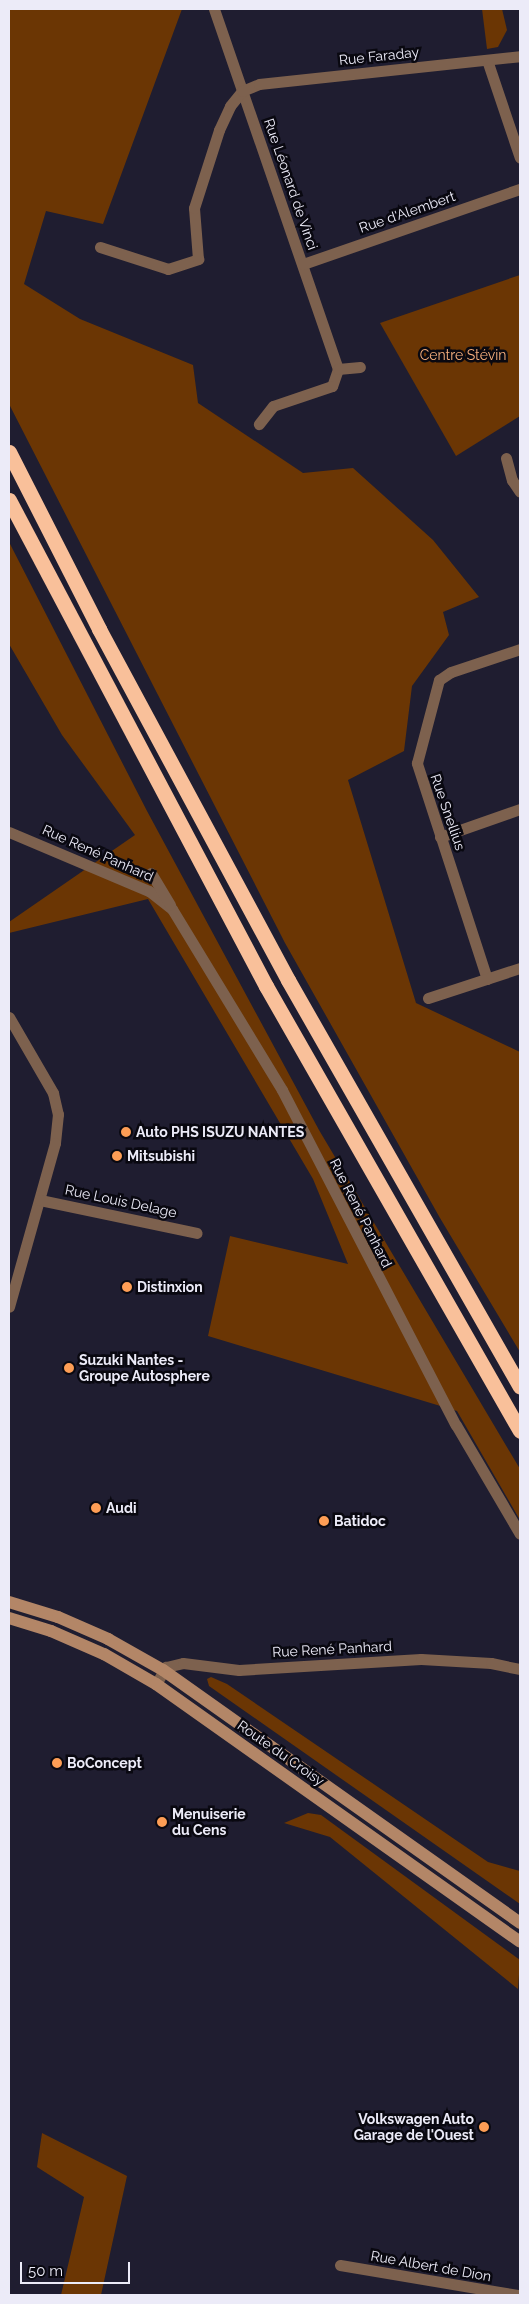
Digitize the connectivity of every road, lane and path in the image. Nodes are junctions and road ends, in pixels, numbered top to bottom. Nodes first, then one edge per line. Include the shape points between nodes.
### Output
1 (214, 9) edge
2 (520, 56) edge
3 (487, 60) junction
4 (242, 91) junction
5 (520, 158) edge
6 (520, 189) edge
7 (100, 247) dead end
8 (303, 264) junction
9 (360, 367) dead end
10 (338, 369) junction
11 (259, 424) dead end
12 (9, 452) edge
13 (506, 458) dead end
14 (520, 492) edge
15 (9, 500) edge
16 (520, 649) edge
17 (520, 809) edge
18 (9, 832) edge
19 (440, 837) junction
20 (151, 873) dead end
21 (172, 909) junction
22 (520, 968) edge
23 (487, 979) junction
24 (428, 998) dead end
25 (9, 1017) edge
26 (40, 1200) junction
27 (197, 1233) dead end
28 (9, 1307) edge
29 (520, 1387) edge
30 (520, 1431) edge
31 (520, 1534) edge
32 (9, 1602) edge
33 (9, 1618) edge
34 (520, 1669) edge
35 (163, 1670) junction
36 (156, 1684) junction
37 (520, 1923) edge
38 (520, 1942) edge
39 (340, 2265) dead end
40 (517, 2295) edge

1 - 4 street, Rue Léonard de Vinci
2 - 3 street, Rue Faraday
3 - 4 street, Rue Faraday via 259,84
3 - 5 street
4 - 7 street via 230,106 219,130 194,208 198,259 168,269
4 - 8 street, Rue Léonard de Vinci
6 - 8 street, Rue d'Alembert
8 - 10 street, Rue Léonard de Vinci
9 - 10 street
10 - 11 street via 332,386 273,406
12 - 29 highway via 99,629 288,980
13 - 14 street via 512,480
15 - 30 highway via 261,977
16 - 19 street, Rue Snellius via 451,672 439,680 417,769
17 - 19 street
18 - 21 street, Rue René Panhard via 149,891
19 - 23 street, Rue Snellius
20 - 21 street, Rue René Panhard
21 - 31 street, Rue René Panhard via 282,1090 456,1425
22 - 23 street
23 - 24 street
25 - 26 street via 53,1093 58,1114 55,1143
26 - 27 street, Rue Louis Delage
26 - 28 street
32 - 35 main road, Route du Croisy via 75,1625
33 - 36 main road, Route du Croisy via 51,1631 104,1654
34 - 35 street, Rue René Panhard via 421,1659 239,1670 194,1662 170,1663
35 - 36 street
35 - 37 main road, Route du Croisy
36 - 38 main road, Route du Croisy
39 - 40 street, Rue Albert de Dion

